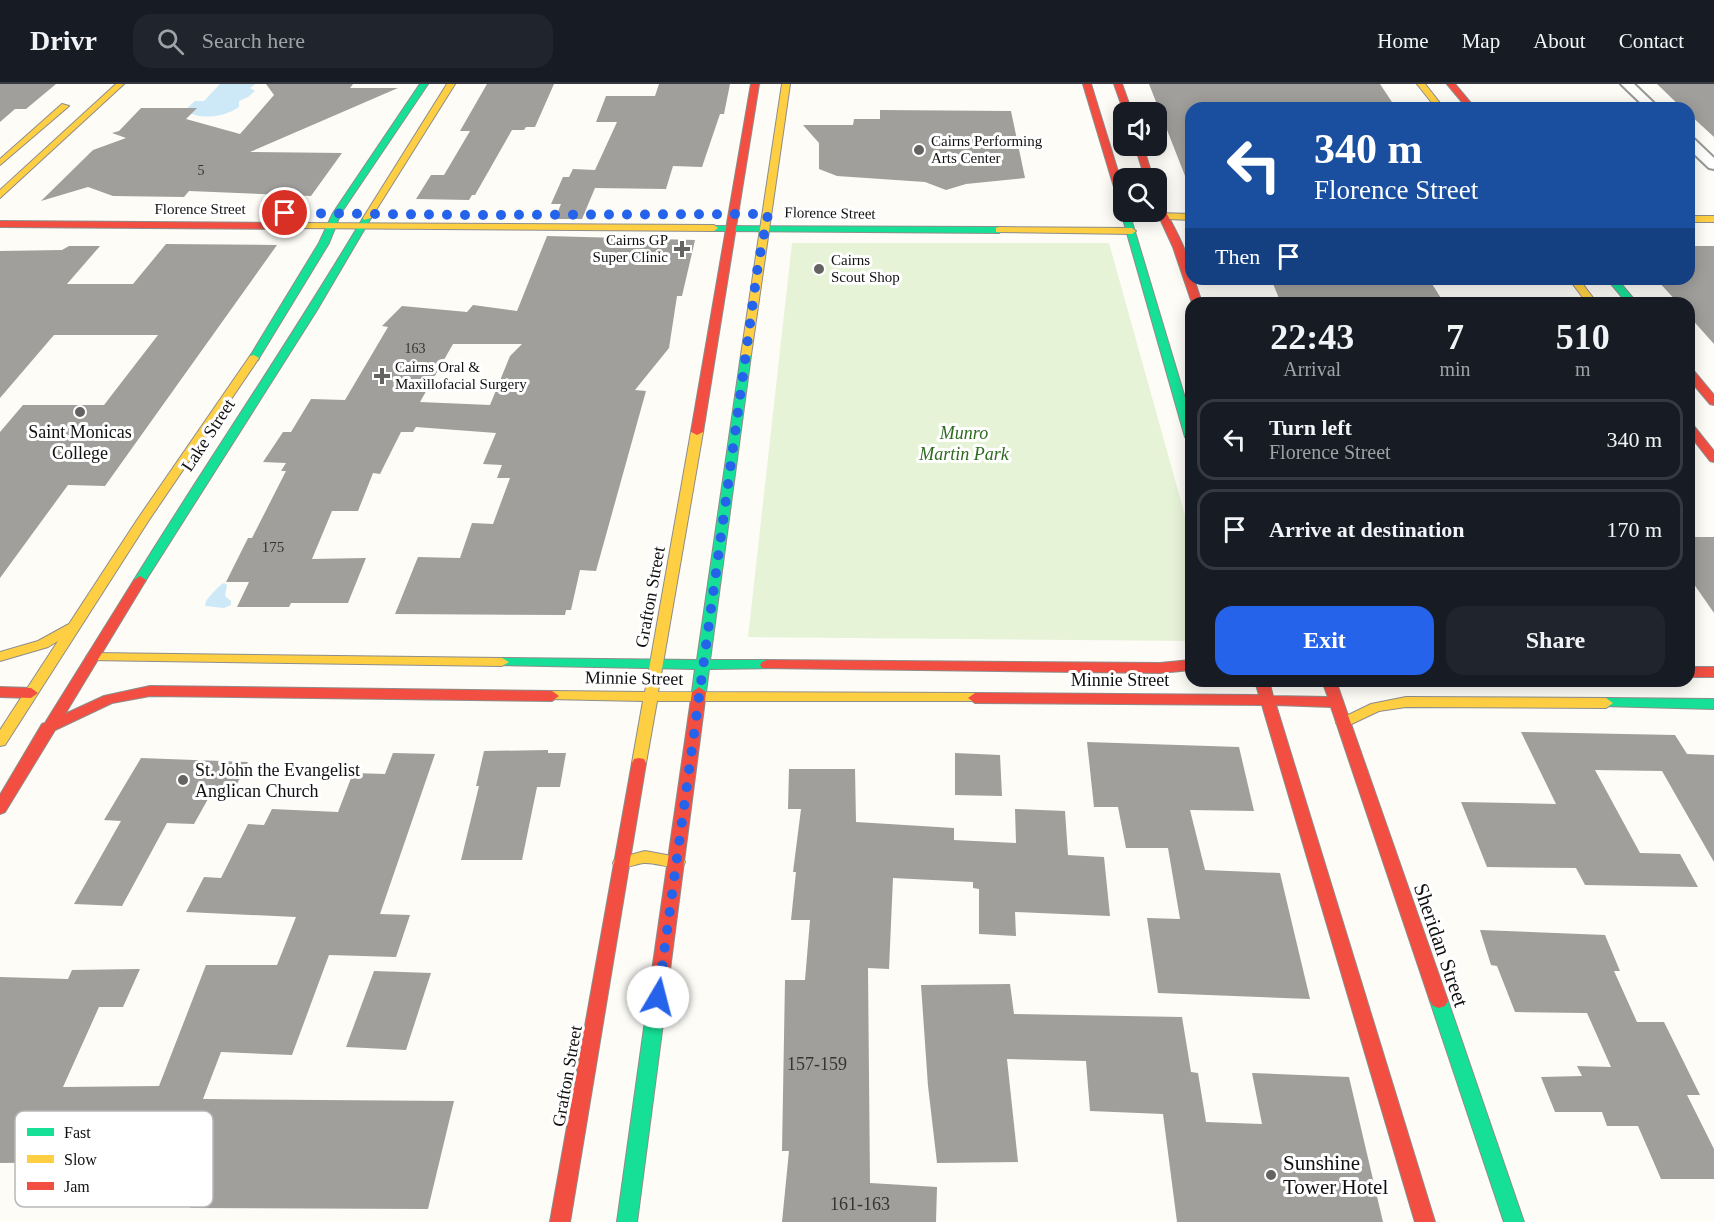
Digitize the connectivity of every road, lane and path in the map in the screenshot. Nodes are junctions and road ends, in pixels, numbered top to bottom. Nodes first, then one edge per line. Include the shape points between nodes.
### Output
1 (120, 84) edge
2 (424, 84) edge
3 (451, 84) edge
4 (756, 84) edge
5 (786, 84) edge
6 (1087, 84) edge
7 (1118, 84) edge
8 (1421, 84) edge
9 (1451, 84) edge
10 (1627, 84) edge
11 (78, 94) dead end
12 (1124, 102) edge
13 (1435, 102) edge
14 (1466, 102) edge
15 (1646, 102) edge
16 (1695, 148) edge
17 (41, 156) junction
18 (376, 158) junction
19 (4, 159) edge
20 (405, 160) junction
21 (759, 161) junction
22 (1714, 165) edge
23 (1114, 168) edge
24 (0, 195) edge
25 (0, 211) edge
26 (757, 214) junction
27 (1167, 216) edge
28 (1185, 217) edge
29 (1695, 219) edge
30 (1714, 219) edge
31 (335, 220) junction
32 (366, 220) junction
33 (1132, 222) edge
34 (1165, 222) edge
35 (0, 224) edge
36 (730, 228) junction
37 (766, 229) junction
38 (1141, 231) junction
39 (1170, 231) junction
40 (1185, 231) edge
41 (748, 263) junction
42 (723, 266) junction
43 (1185, 271) edge
44 (1617, 285) edge
45 (1627, 297) edge
46 (1695, 379) edge
47 (1714, 402) edge
48 (1185, 412) edge
49 (1695, 435) edge
50 (1714, 459) edge
51 (719, 550) junction
52 (677, 554) junction
53 (74, 626) junction
54 (0, 657) edge
55 (93, 657) junction
56 (204, 660) junction
57 (657, 663) junction
58 (704, 663) junction
59 (801, 664) junction
60 (1185, 666) edge
61 (1160, 668) junction
62 (1695, 672) edge
63 (1714, 672) edge
64 (1264, 687) edge
65 (1331, 687) edge
66 (1422, 687) dead end
67 (188, 691) junction
68 (0, 692) edge
69 (31, 693) junction
70 (651, 697) junction
71 (699, 697) junction
72 (798, 697) junction
73 (1170, 698) junction
74 (1268, 700) junction
75 (1336, 702) junction
76 (1437, 702) junction
77 (1714, 704) edge
78 (1343, 723) junction
79 (47, 728) junction
80 (0, 741) edge
81 (0, 808) edge
82 (677, 862) junction
83 (621, 863) junction
84 (560, 1222) edge
85 (627, 1222) edge
86 (1425, 1222) edge
87 (1514, 1222) edge

1 - 17 main road
2 - 18 main road, Lake Street
3 - 20 main road, Lake Street
4 - 21 main road, Grafton Street
5 - 21 main road, Grafton Street
6 - 23 main road via 1108,135
7 - 12 main road
8 - 13 main road
9 - 14 main road
10 - 15 street
11 - 19 main road
16 - 22 street
17 - 19 main road
17 - 24 main road
18 - 20 main road via 385,162
18 - 31 main road, Lake Street
20 - 32 main road, Lake Street
21 - 26 main road, Grafton Street
21 - 26 main road, Grafton Street
25 - 31 main road, Florence Street
26 - 32 main road, Florence Street
26 - 36 main road, Grafton Street
26 - 37 main road, Grafton Street
27 - 28 main road
29 - 30 main road
31 - 32 main road, Florence Street
31 - 35 main road, Florence Street
31 - 53 main road, Lake Street via 262,346
32 - 36 main road, Florence Street
32 - 55 main road, Lake Street
33 - 38 main road
34 - 39 main road
36 - 37 main road, Florence Street
36 - 42 main road, Grafton Street
37 - 38 main road, Florence Street
37 - 41 main road, Grafton Street
38 - 39 main road, Florence Street
38 - 48 main road
39 - 40 main road, Florence Street
39 - 43 main road
41 - 42 main road
41 - 51 main road, Grafton Street
42 - 52 main road, Grafton Street
44 - 45 main road
46 - 47 main road
49 - 50 main road
51 - 52 main road via 699,556
51 - 58 main road, Grafton Street
52 - 57 main road, Grafton Street
53 - 54 main road via 43,644
53 - 69 main road, Lake Street
55 - 56 main road, Minnie Street
55 - 69 main road
55 - 79 main road, Lake Street
56 - 57 main road, Minnie Street
56 - 67 main road via 187,674
57 - 58 main road, Minnie Street
57 - 70 main road, Grafton Street
58 - 59 main road, Minnie Street
58 - 71 main road, Grafton Street
59 - 61 main road, Minnie Street
59 - 72 main road via 793,675 792,690
60 - 61 main road, Minnie Street
61 - 73 main road via 1172,677 1176,689
62 - 63 main road
64 - 74 main road
65 - 75 main road, Sheridan Street
66 - 76 main road via 1424,694
67 - 70 main road, Minnie Street
67 - 79 main road, Minnie Street via 120,696 86,707
68 - 69 main road
69 - 80 main road, Lake Street
70 - 71 main road, Minnie Street
70 - 83 main road, Grafton Street
71 - 72 main road, Minnie Street
71 - 82 main road, Grafton Street
72 - 73 main road, Minnie Street
73 - 74 main road, Minnie Street
74 - 75 main road, Minnie Street
74 - 86 main road
75 - 78 main road, Sheridan Street
76 - 77 main road
76 - 78 main road via 1385,705
78 - 87 main road, Sheridan Street
79 - 81 main road, Lake Street
82 - 83 main road via 645,857
82 - 85 main road, Grafton Street
83 - 84 main road, Grafton Street

